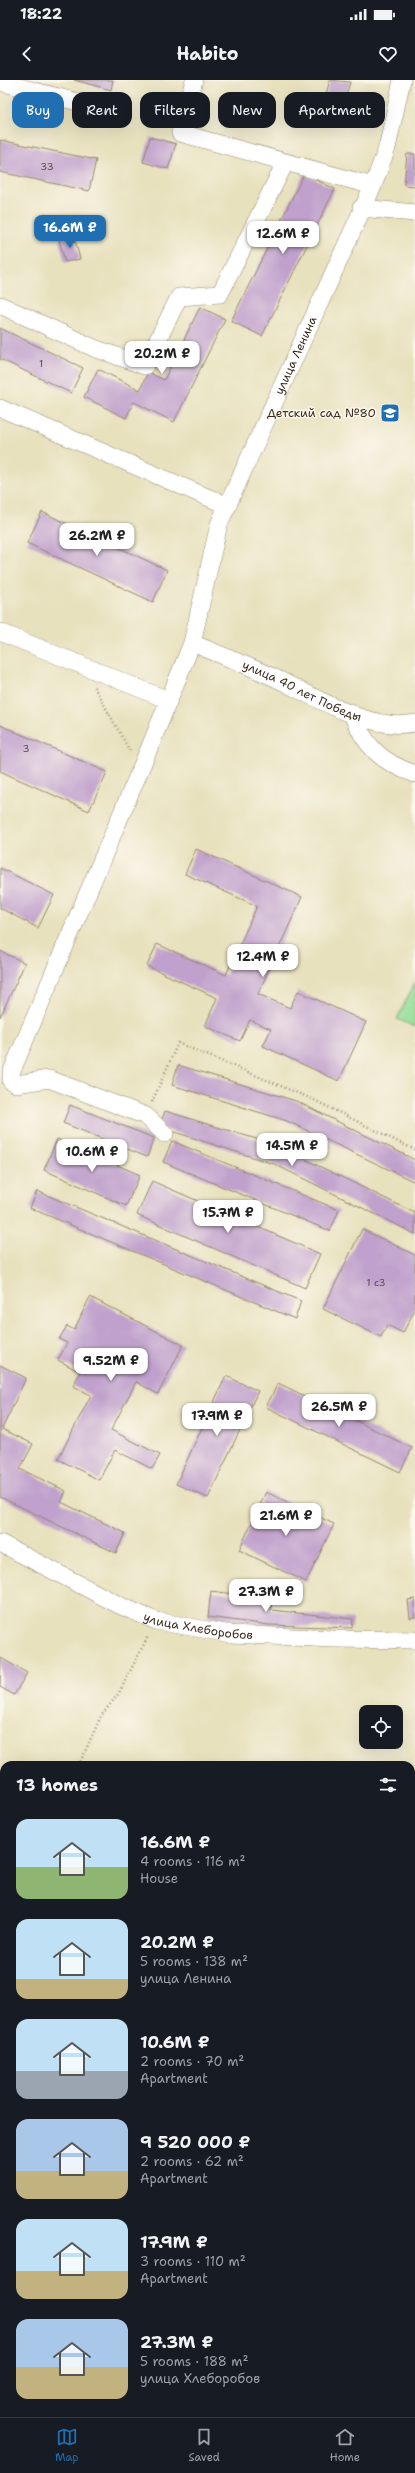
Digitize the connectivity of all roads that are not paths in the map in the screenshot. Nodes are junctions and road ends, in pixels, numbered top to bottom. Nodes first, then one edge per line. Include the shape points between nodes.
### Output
1 (194, 80) edge
2 (402, 80) edge
3 (0, 82) edge
4 (72, 101) edge
5 (285, 163) junction
6 (373, 186) junction
7 (361, 208) junction
8 (415, 213) edge
9 (0, 305) edge
10 (0, 408) edge
11 (228, 506) junction
12 (0, 632) edge
13 (192, 643) junction
14 (168, 700) junction
15 (351, 712) junction
16 (415, 724) edge
17 (415, 774) edge
18 (165, 1134) dead end
19 (0, 1544) edge
20 (415, 1640) edge

1 - 5 street via 180,133
2 - 6 street, улица Ленина via 387,148
3 - 4 street
5 - 6 street
5 - 9 street via 220,294 179,297 145,366 94,348
6 - 7 street, улица Ленина
7 - 8 street
7 - 11 street, улица Ленина
10 - 11 street
11 - 13 street, улица Ленина via 219,524
12 - 14 street
13 - 14 street, улица Ленина
13 - 15 street, улица 40 лет Победы
14 - 18 street, улица Ленина via 11,1073 11,1081 16,1084 49,1079 146,1116
15 - 16 street, улица 40 лет Победы via 374,721 403,726
15 - 17 street via 361,736 381,759
19 - 20 street, улица Хлеборобов via 119,1605 156,1621 231,1634

